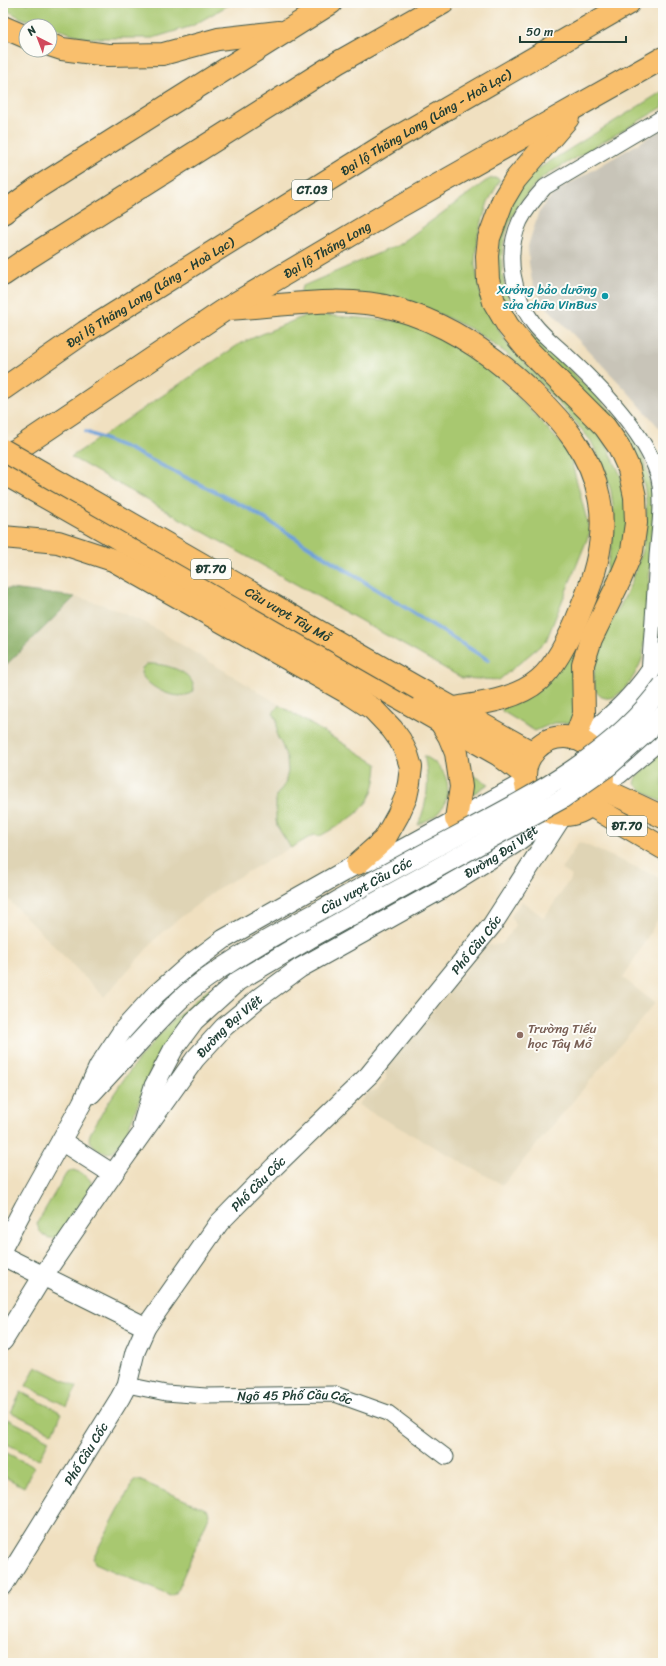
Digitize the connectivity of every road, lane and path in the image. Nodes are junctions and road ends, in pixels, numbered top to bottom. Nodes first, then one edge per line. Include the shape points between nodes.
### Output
1 (331, 3) edge
2 (443, 3) edge
3 (629, 3) edge
4 (3, 27) edge
5 (284, 32) junction
6 (18, 34) edge
7 (58, 48) edge
8 (663, 58) edge
9 (578, 106) junction
10 (663, 117) edge
11 (3, 213) edge
12 (3, 275) edge
13 (226, 309) junction
14 (3, 389) edge
15 (3, 450) edge
16 (3, 459) edge
17 (3, 473) edge
18 (661, 478) edge
19 (3, 537) edge
20 (663, 652) edge
21 (656, 679) edge
22 (415, 697) junction
23 (448, 715) junction
24 (663, 715) edge
25 (663, 737) edge
26 (579, 741) junction
27 (533, 753) junction
28 (525, 778) junction
29 (598, 791) junction
30 (558, 815) junction
31 (663, 817) edge
32 (456, 819) junction
33 (663, 848) edge
34 (357, 864) junction
35 (82, 1103) junction
36 (61, 1141) junction
37 (137, 1141) junction
38 (114, 1174) junction
39 (3, 1247) edge
40 (3, 1256) edge
41 (43, 1276) junction
42 (146, 1327) junction
43 (3, 1341) edge
44 (127, 1385) junction
45 (446, 1457) dead end
46 (3, 1586) edge

1 - 5 main road
2 - 12 main road via 337,63
3 - 14 main road, Đại lộ Thăng Long (Láng - Hoà Lạc) / CT.03 via 389,142 85,332
4 - 6 main road
5 - 7 main road via 218,39 163,54 108,56
5 - 11 main road via 37,188
8 - 9 main road, Đại lộ Thăng Long
9 - 13 main road, Đại lộ Thăng Long via 388,213
9 - 26 main road via 515,180 495,220 487,256 488,280 494,302 508,326 526,348 605,427 619,447 629,469 635,497 636,523 632,551 589,645 584,664 584,714
10 - 18 street via 545,187 520,222 515,235 513,261 515,287 536,326 623,415 641,438
13 - 16 main road, Đại lộ Thăng Long
13 - 23 main road via 307,303 369,303 395,308 423,318 454,332 515,375 548,407 577,442 593,475 600,498 602,522 594,572 574,627 551,667 539,680 523,690
15 - 22 main road, Cầu vượt Tây Mỗ / ĐT.70, bridge
17 - 22 main road, Cầu vượt Tây Mỗ / ĐT.70
18 - 21 street
19 - 34 main road via 58,542 113,560 373,709 400,740 411,767 409,783 400,809 384,840
20 - 21 street
21 - 26 street via 626,700
21 - 35 street, Cầu vượt Cầu Cốc, bridge via 617,736 596,754 493,817 249,951 190,990
22 - 23 main road, Cầu vượt Tây Mỗ / ĐT.70
23 - 27 main road, Cầu vượt Tây Mỗ / ĐT.70
23 - 28 main road, Cầu vượt Tây Mỗ / ĐT.70
23 - 32 main road via 449,736 456,753 461,787
24 - 37 street, Cầu vượt Cầu Cốc, bridge via 609,766 562,799 309,938 238,981 194,1021 174,1048 154,1086
25 - 29 street
26 - 27 main road via 564,738 552,740
26 - 29 main road via 590,748 601,762
27 - 28 main road
28 - 30 main road via 529,793 535,802 544,810
28 - 32 street
29 - 30 main road via 582,811
29 - 31 main road, ĐT.70
29 - 33 main road, ĐT.70
30 - 37 street, Đường Đại Việt via 446,886 300,968 260,997 224,1027 195,1059
30 - 42 street, Phố Cầu Cốc via 492,925 369,1076 219,1223
32 - 34 street via 388,857
34 - 35 street via 224,938 189,965 154,996 123,1030 99,1066
35 - 36 street
36 - 38 street
36 - 39 street
37 - 38 street, Đường Đại Việt
38 - 41 street, Đường Đại Việt
40 - 41 street
41 - 42 street
41 - 43 street, Đường Đại Việt
42 - 44 street, Phố Cầu Cốc via 135,1352
44 - 45 street, Ngõ 45 Phố Cầu Cốc via 166,1393 206,1396 334,1394 388,1413
44 - 46 street, Phố Cầu Cốc

